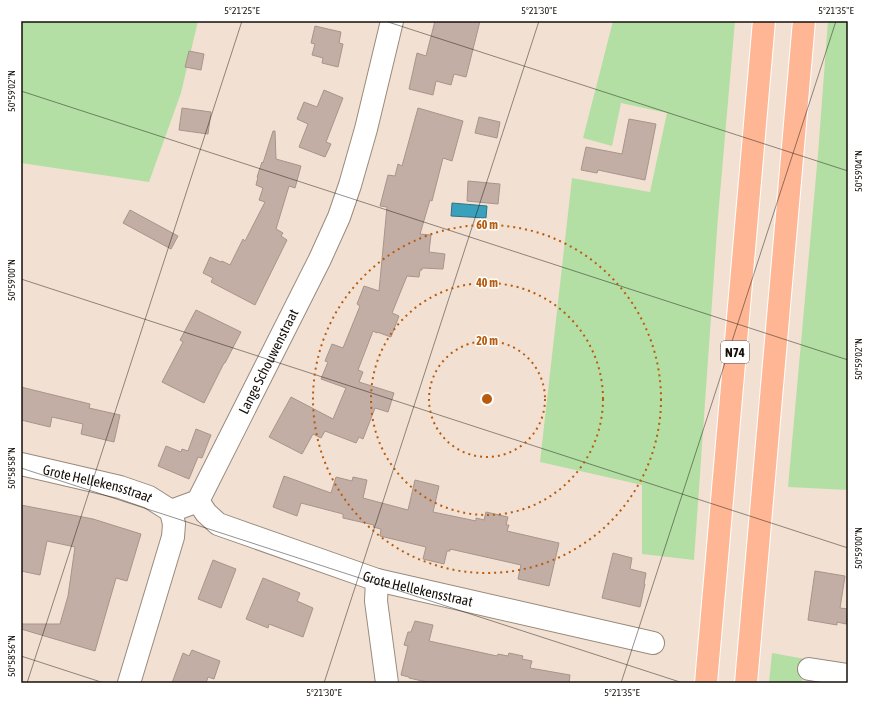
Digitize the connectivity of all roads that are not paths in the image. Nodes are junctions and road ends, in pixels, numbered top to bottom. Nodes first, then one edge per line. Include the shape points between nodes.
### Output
1 (392, 21) edge
2 (764, 21) edge
3 (804, 21) edge
4 (21, 464) edge
5 (198, 501) junction
6 (171, 511) junction
7 (377, 580) junction
8 (653, 643) dead end
9 (809, 669) dead end
10 (848, 675) edge
11 (129, 683) edge
12 (388, 683) edge
13 (706, 683) edge
14 (746, 683) edge

1 - 5 street, Lange Schouwenstraat via 366,129 339,217
2 - 13 highway, N74
3 - 14 highway
4 - 6 street, Grote Hellekensstraat via 149,496
5 - 6 street
5 - 7 street, Grote Hellekensstraat via 218,524
6 - 11 street via 174,524 173,538
7 - 8 street, Grote Hellekensstraat
7 - 12 street via 376,601
9 - 10 street

